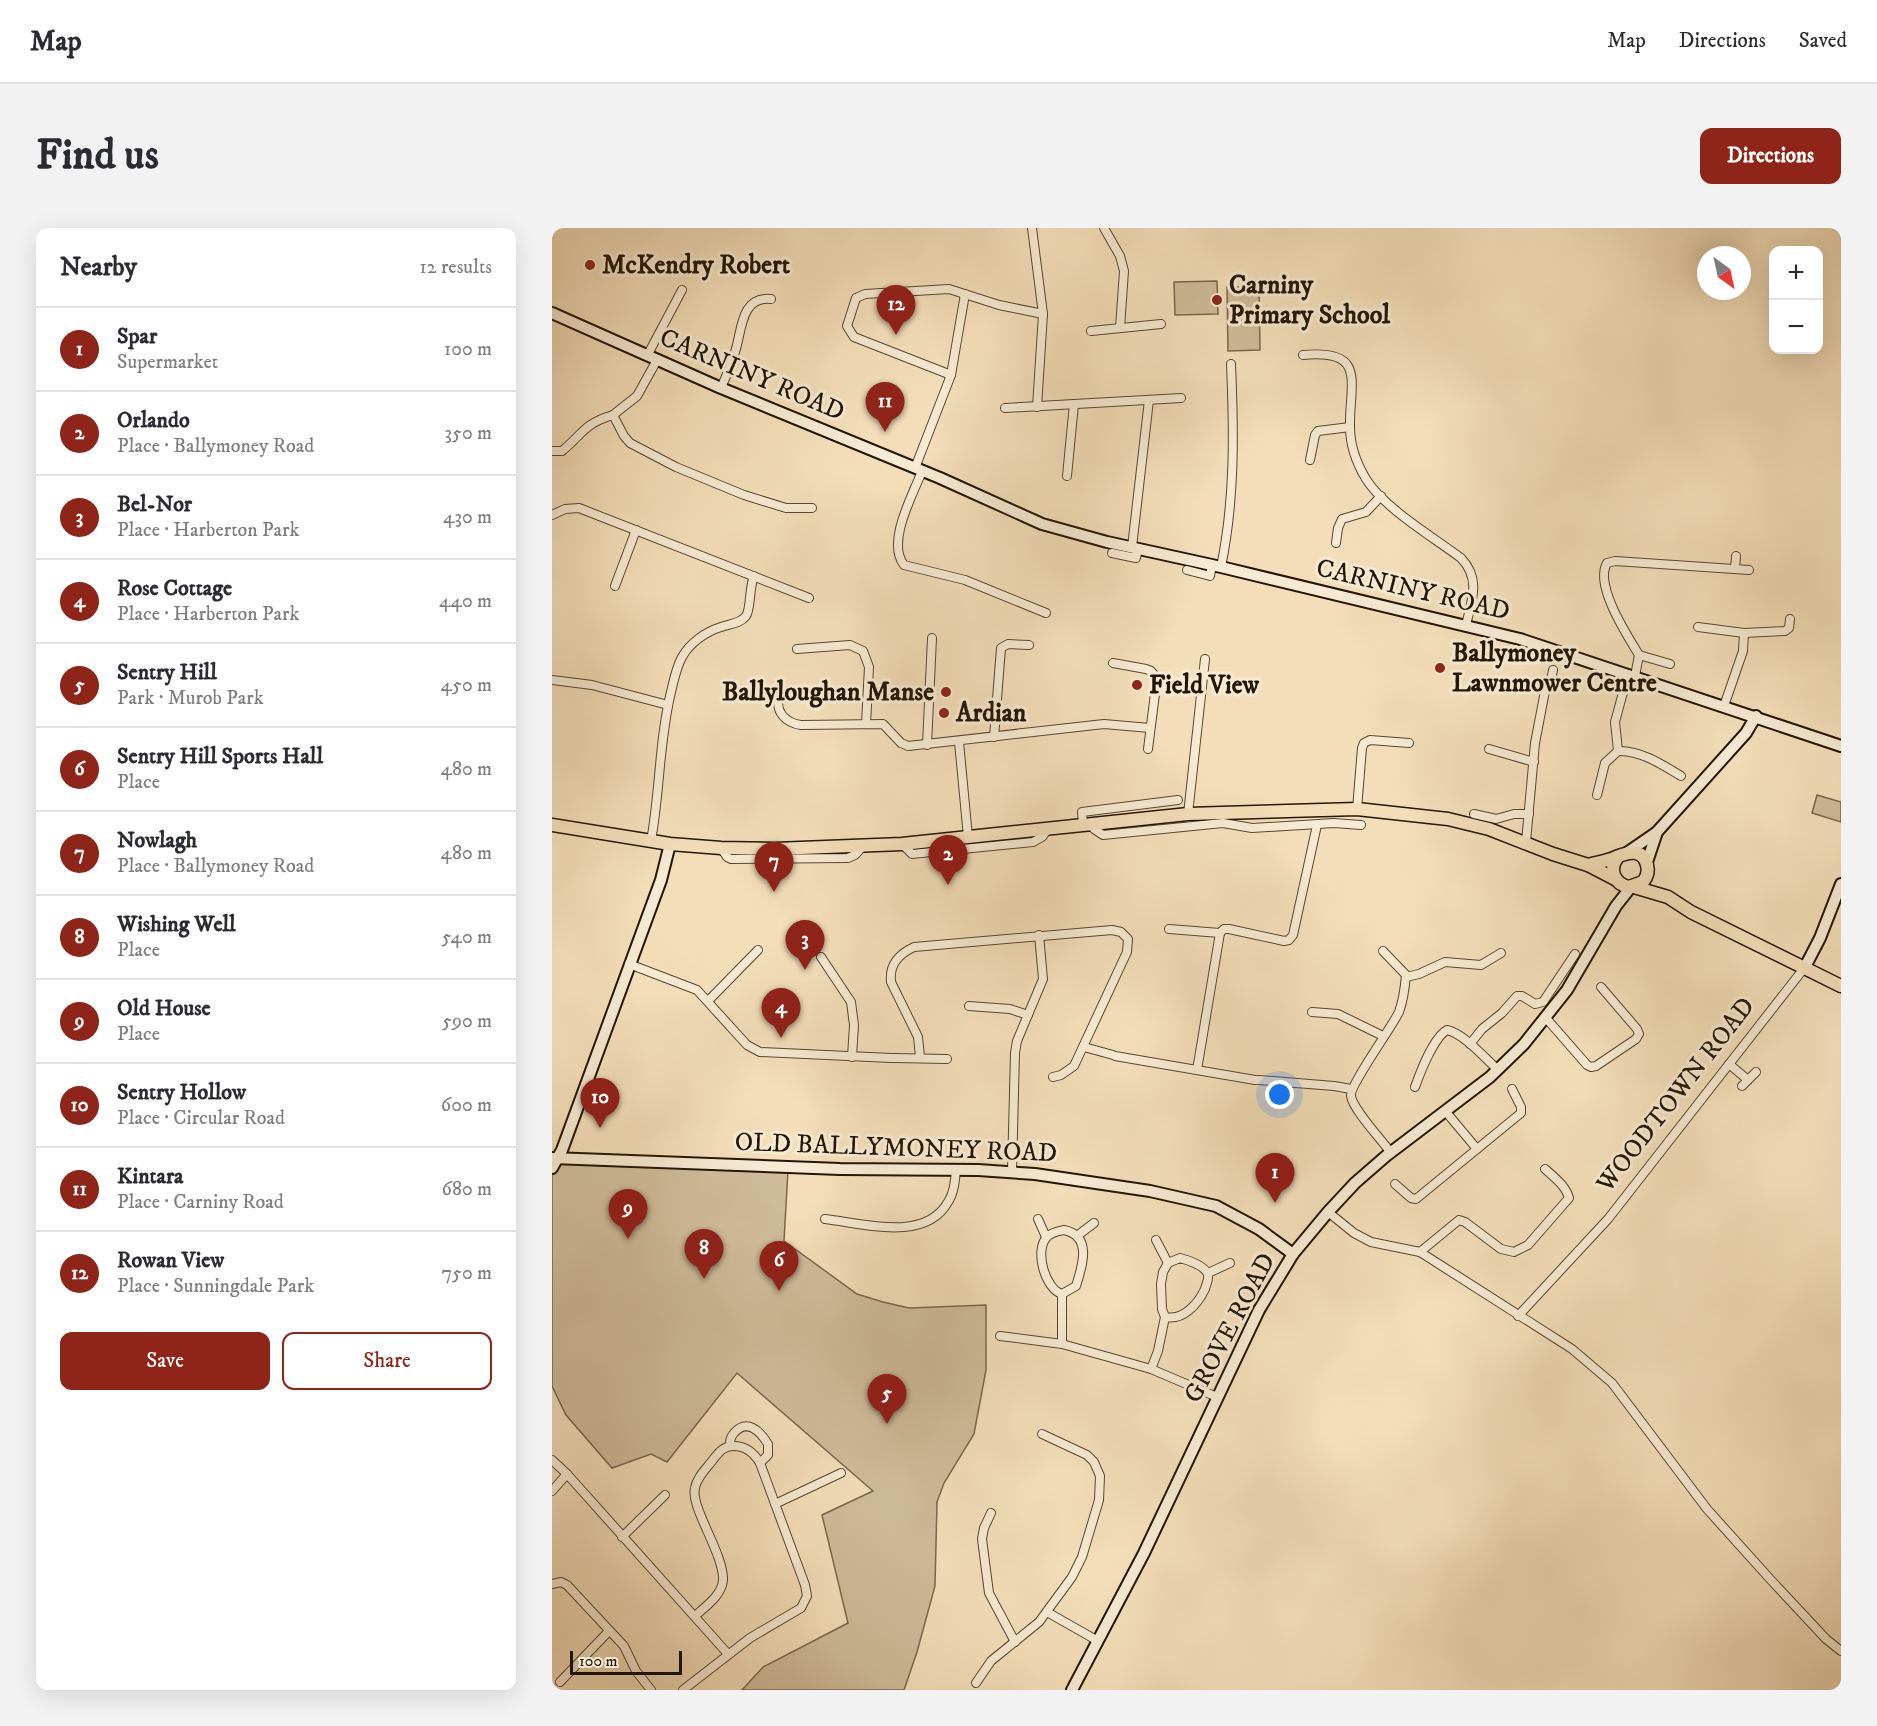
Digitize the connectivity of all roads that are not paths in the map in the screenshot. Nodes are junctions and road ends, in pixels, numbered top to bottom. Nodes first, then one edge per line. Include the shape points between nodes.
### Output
1 (1032, 228) edge
2 (1104, 228) edge
3 (682, 290) dead end
4 (965, 294) junction
5 (771, 299) dead end
6 (552, 313) edge
7 (1043, 314) junction
8 (1161, 324) dead end
9 (1120, 328) junction
10 (1091, 331) dead end
11 (1303, 355) dead end
12 (646, 356) junction
13 (657, 360) junction
14 (1231, 364) dead end
15 (951, 375) junction
16 (721, 388) junction
17 (1181, 398) dead end
18 (1149, 400) junction
19 (1074, 404) junction
20 (1037, 407) junction
21 (1005, 408) dead end
22 (613, 414) junction
23 (1350, 427) junction
24 (552, 452) edge
25 (1310, 460) dead end
26 (918, 469) junction
27 (1067, 477) dead end
28 (1381, 496) junction
29 (812, 508) dead end
30 (552, 515) edge
31 (636, 530) junction
32 (1336, 543) dead end
33 (1135, 548) junction
34 (1112, 553) dead end
35 (1736, 556) dead end
36 (1216, 566) junction
37 (1735, 569) junction
38 (1187, 570) dead end
39 (1749, 570) dead end
40 (754, 576) junction
41 (615, 586) dead end
42 (809, 598) dead end
43 (1046, 613) dead end
44 (1790, 619) dead end
45 (1466, 624) junction
46 (1698, 627) dead end
47 (1744, 633) junction
48 (932, 638) dead end
49 (1029, 645) dead end
50 (797, 649) dead end
51 (1639, 655) junction
52 (1205, 658) dead end
53 (1113, 663) dead end
54 (1670, 664) dead end
55 (1553, 670) dead end
56 (1631, 675) junction
57 (552, 680) edge
58 (779, 697) dead end
59 (668, 705) junction
60 (1724, 706) junction
61 (1756, 716) junction
62 (866, 724) junction
63 (1150, 729) junction
64 (994, 736) junction
65 (959, 741) junction
66 (1409, 743) dead end
67 (927, 745) junction
68 (1841, 746) edge
69 (1148, 749) dead end
70 (1489, 749) dead end
71 (1618, 751) junction
72 (1534, 762) junction
73 (1681, 776) dead end
74 (1597, 795) dead end
75 (1178, 801) dead end
76 (1358, 809) junction
77 (1251, 812) junction
78 (1188, 814) junction
79 (1474, 814) dead end
80 (1529, 814) junction
81 (1088, 824) junction
82 (552, 825) edge
83 (1317, 825) junction
84 (1361, 825) dead end
85 (1252, 828) junction
86 (1048, 829) junction
87 (1657, 832) junction
88 (968, 837) junction
89 (651, 841) junction
90 (1526, 842) junction
91 (670, 844) junction
92 (902, 844) junction
93 (1623, 854) junction
94 (1588, 865) junction
95 (1647, 865) junction
96 (1616, 880) junction
97 (1841, 884) edge
98 (1633, 887) junction
99 (1668, 897) junction
100 (1616, 906) junction
101 (1169, 929) dead end
102 (1220, 933) junction
103 (1039, 935) junction
104 (758, 950) dead end
105 (1383, 951) dead end
106 (1502, 953) dead end
107 (1575, 954) dead end
108 (821, 957) dead end
109 (629, 963) junction
110 (1805, 967) junction
111 (1406, 977) junction
112 (1841, 986) edge
113 (1601, 987) dead end
114 (708, 1000) junction
115 (969, 1006) dead end
116 (1312, 1012) dead end
117 (1028, 1015) junction
118 (1546, 1018) junction
119 (1383, 1036) junction
120 (1470, 1044) junction
121 (1084, 1047) junction
122 (852, 1057) junction
123 (920, 1057) junction
124 (947, 1059) dead end
125 (1729, 1064) junction
126 (1197, 1070) junction
127 (1498, 1070) junction
128 (1756, 1072) dead end
129 (1053, 1077) dead end
130 (1415, 1087) dead end
131 (1351, 1089) junction
132 (1512, 1089) dead end
133 (1446, 1112) junction
134 (1477, 1149) junction
135 (1391, 1153) junction
136 (554, 1161) edge
137 (1545, 1169) dead end
138 (957, 1170) junction
139 (1012, 1171) junction
140 (1395, 1184) dead end
141 (1328, 1212) junction
142 (825, 1219) dead end
143 (1038, 1219) dead end
144 (1094, 1222) dead end
145 (1077, 1236) junction
146 (1046, 1237) junction
147 (1156, 1240) dead end
148 (1420, 1252) junction
149 (1293, 1254) junction
150 (1168, 1263) junction
151 (1230, 1263) dead end
152 (1208, 1273) junction
153 (1062, 1294) junction
154 (1518, 1316) junction
155 (1165, 1317) junction
156 (1000, 1336) dead end
157 (1062, 1344) junction
158 (1151, 1369) junction
159 (1217, 1397) junction
160 (1042, 1434) dead end
161 (730, 1446) junction
162 (552, 1460) edge
163 (759, 1463) junction
164 (841, 1473) dead end
165 (567, 1474) junction
166 (552, 1491) edge
167 (664, 1495) dead end
168 (775, 1504) junction
169 (991, 1513) dead end
170 (622, 1537) junction
171 (552, 1584) edge
172 (1047, 1612) junction
173 (695, 1616) junction
174 (609, 1630) junction
175 (1098, 1641) junction
176 (1015, 1642) junction
177 (1841, 1652) edge
178 (728, 1654) junction
179 (560, 1682) dead end
180 (976, 1683) dead end
181 (651, 1690) edge
182 (683, 1690) edge
183 (1072, 1690) edge

1 - 7 street
2 - 9 street via 1124,271
3 - 12 street
4 - 7 street via 1003,307
4 - 15 street
4 - 15 street via 949,289 863,294 855,300 848,324 849,331 858,339
5 - 16 street via 757,300 747,311
6 - 12 street, CARNINY ROAD
7 - 20 street
8 - 9 street
9 - 10 street
11 - 23 street via 1329,354 1340,358 1348,368 1353,379
12 - 13 street, CARNINY ROAD
13 - 16 street, CARNINY ROAD
13 - 22 street via 637,396
14 - 36 street via 1232,493 1228,534
15 - 26 street
16 - 26 street, CARNINY ROAD
17 - 18 street
18 - 19 street
18 - 33 street
19 - 20 street
19 - 27 street
20 - 21 street
22 - 24 street via 583,430 562,451
22 - 29 street via 630,443 676,467 765,502 786,508
23 - 25 street via 1318,431
23 - 28 street via 1360,469
26 - 33 street, CARNINY ROAD via 1042,524
26 - 43 street via 899,531 898,555 904,565 965,580
28 - 32 street via 1366,512 1341,520
28 - 45 street via 1469,568 1475,585
30 - 31 street via 565,508 579,508
31 - 40 street
31 - 41 street
33 - 34 street, CARNINY ROAD via 1136,558
33 - 36 street, CARNINY ROAD
35 - 37 street
36 - 38 street via 1210,576
36 - 45 street, CARNINY ROAD
37 - 39 street
37 - 51 street via 1607,562 1603,569 1604,585
40 - 42 street
40 - 59 street via 745,617 717,628 688,648 678,665
44 - 47 street via 1790,628 1785,631
45 - 56 street, CARNINY ROAD
46 - 47 street
47 - 60 street via 1743,651
48 - 67 street
49 - 64 street via 1008,644 1001,648
50 - 62 street via 850,645 863,651 869,667
51 - 54 street
51 - 56 street
52 - 78 street
53 - 63 street via 1146,669 1156,677
55 - 72 street via 1546,686
56 - 60 street, CARNINY ROAD
56 - 71 street via 1615,723
57 - 59 street via 592,685
58 - 62 street via 779,709 793,723
59 - 89 street
60 - 61 street, CARNINY ROAD
61 - 68 street, CARNINY ROAD
61 - 87 street via 1746,734
62 - 67 street via 884,724 904,745
63 - 64 street via 1104,724
63 - 69 street
64 - 65 street
65 - 67 street
65 - 88 street
66 - 76 street via 1364,742
70 - 72 street
71 - 73 street via 1649,759
71 - 74 street via 1605,763
72 - 80 street
75 - 81 street via 1082,812
76 - 77 main road
76 - 90 main road via 1448,819
77 - 78 main road
77 - 85 street
78 - 81 main road
79 - 80 street via 1496,819
80 - 90 street
81 - 85 street via 1103,835 1223,823
81 - 86 main road
82 - 89 main road
83 - 84 street
83 - 85 street
83 - 102 street via 1292,938 1284,941 1227,929
86 - 88 main road
86 - 92 street via 1033,842 912,854
87 - 93 street
87 - 95 street
88 - 92 main road
89 - 91 main road
90 - 94 main road
91 - 92 main road via 775,849
91 - 109 street via 661,880
93 - 94 main road
93 - 95 main road via 1639,854
93 - 96 main road via 1613,866
94 - 96 main road
95 - 98 main road via 1646,878
95 - 99 main road
96 - 98 main road
96 - 100 street, GROVE ROAD
97 - 110 street, WOODTOWN ROAD via 1821,938
98 - 99 main road
98 - 100 street, GROVE ROAD
99 - 110 main road
100 - 118 street, GROVE ROAD
101 - 102 street
102 - 126 street
103 - 117 street via 1043,979
103 - 121 street via 1112,930 1128,939 1127,952
103 - 123 street via 915,947 899,956 891,968 891,982 918,1037
104 - 114 street
105 - 111 street
106 - 111 street via 1481,964 1451,961
107 - 120 street via 1543,1002 1535,1004 1516,996
108 - 122 street via 851,1002
109 - 114 street via 692,987
109 - 136 street
110 - 112 main road
110 - 125 street, WOODTOWN ROAD
111 - 119 street via 1400,1010
113 - 118 street via 1639,1034 1596,1066 1587,1065
114 - 122 street via 753,1050
115 - 117 street via 1010,1009
116 - 119 street via 1338,1014
117 - 139 street via 1015,1053
118 - 127 street, GROVE ROAD
119 - 131 street
120 - 127 street
120 - 130 street via 1452,1031 1442,1033
121 - 126 street
121 - 129 street via 1070,1070
122 - 123 street
123 - 124 street
125 - 128 street via 1745,1083
125 - 154 street, WOODTOWN ROAD via 1608,1219
126 - 131 street
127 - 133 street, GROVE ROAD
131 - 135 street via 1353,1103
132 - 134 street via 1521,1113
133 - 134 street
133 - 135 street, GROVE ROAD
134 - 140 street via 1415,1199
135 - 141 street, GROVE ROAD
136 - 138 street, OLD BALLYMONEY ROAD
137 - 148 street via 1569,1198 1522,1249 1504,1250 1459,1220
138 - 139 street, OLD BALLYMONEY ROAD
138 - 142 street via 948,1202 938,1216 924,1223 897,1227
139 - 149 street, OLD BALLYMONEY ROAD via 1213,1205 1239,1217
141 - 148 street via 1371,1242
141 - 149 street, GROVE ROAD
143 - 146 street
144 - 145 street
145 - 146 street via 1064,1230
145 - 153 street via 1084,1250 1082,1266 1076,1286
146 - 153 street via 1041,1251 1046,1278
147 - 150 street
148 - 154 street
149 - 159 street, GROVE ROAD via 1259,1310
150 - 152 street via 1184,1258
150 - 155 street via 1161,1284
151 - 152 street
152 - 155 street via 1196,1306 1180,1315
153 - 157 street
154 - 177 street via 1572,1349 1612,1383 1707,1509
155 - 158 street
156 - 157 street
157 - 158 street
158 - 159 street
159 - 175 street, GROVE ROAD
160 - 172 street via 1091,1458 1098,1468 1100,1486 1082,1557
161 - 163 street via 747,1450
161 - 163 street via 730,1437 738,1428 748,1425 768,1444 768,1455
161 - 173 street via 718,1453 694,1489 723,1576 719,1592
162 - 165 street
163 - 168 street
164 - 168 street
165 - 166 street
165 - 170 street
167 - 170 street
168 - 178 street via 807,1588 805,1602 796,1612
169 - 176 street via 982,1539 989,1593
170 - 173 street
171 - 174 street via 567,1585
172 - 175 street
172 - 176 street
173 - 178 street
174 - 179 street
174 - 181 street via 624,1646
175 - 183 street, GROVE ROAD
176 - 180 street via 991,1661
178 - 182 street

